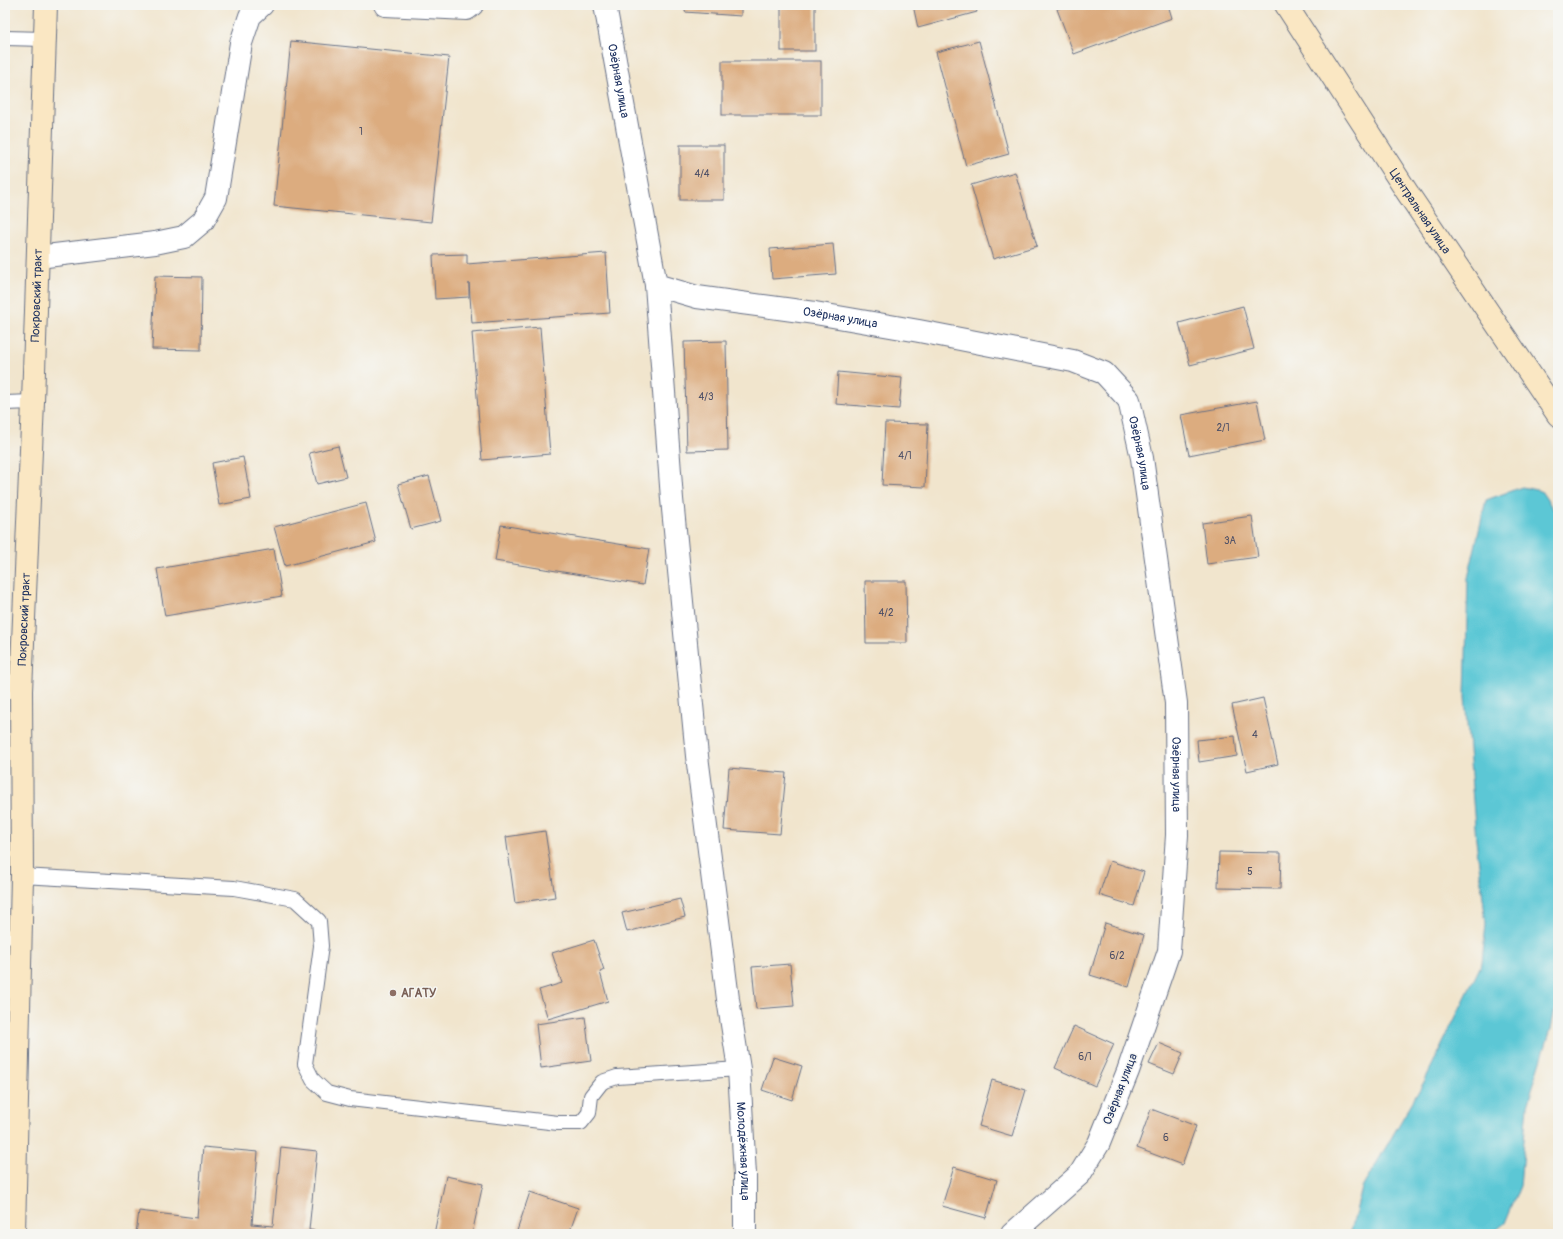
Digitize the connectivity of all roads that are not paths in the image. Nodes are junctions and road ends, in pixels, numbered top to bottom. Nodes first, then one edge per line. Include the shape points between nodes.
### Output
1 (46, 5) edge
2 (262, 5) edge
3 (385, 5) edge
4 (472, 5) edge
5 (605, 5) edge
6 (1286, 5) edge
7 (5, 38) edge
8 (45, 38) junction
9 (38, 257) junction
10 (656, 285) junction
11 (33, 402) junction
12 (5, 403) edge
13 (1558, 415) edge
14 (13, 687) edge
15 (22, 876) junction
16 (13, 936) edge
17 (739, 1069) junction
18 (14, 1234) edge
19 (745, 1234) edge
20 (1012, 1234) edge

1 - 8 main road, Покровский тракт
2 - 9 street via 250,16 241,43 216,198 203,221 184,237 155,243
3 - 4 street via 467,9
5 - 10 street, Озёрная улица
6 - 13 main road, Центральная улица via 1407,192
7 - 8 lane
8 - 9 main road, Покровский тракт
9 - 11 main road, Покровский тракт
10 - 17 street, Молодёжная улица via 672,499 697,756
10 - 20 street, Озёрная улица via 697,297 815,313 1073,361 1104,373 1129,400 1142,458 1176,703 1177,834 1168,951 1128,1070 1099,1143 1080,1174
11 - 12 lane
11 - 14 main road, Покровский тракт
14 - 15 main road, Покровский тракт
15 - 16 main road, Покровский тракт
15 - 17 lane via 234,888 295,898 319,921 321,946 305,1064 313,1080 328,1093 350,1099 542,1122 581,1123 589,1113 591,1096 602,1082 617,1076
16 - 18 main road, Покровский тракт
17 - 19 street, Молодёжная улица via 745,1174

